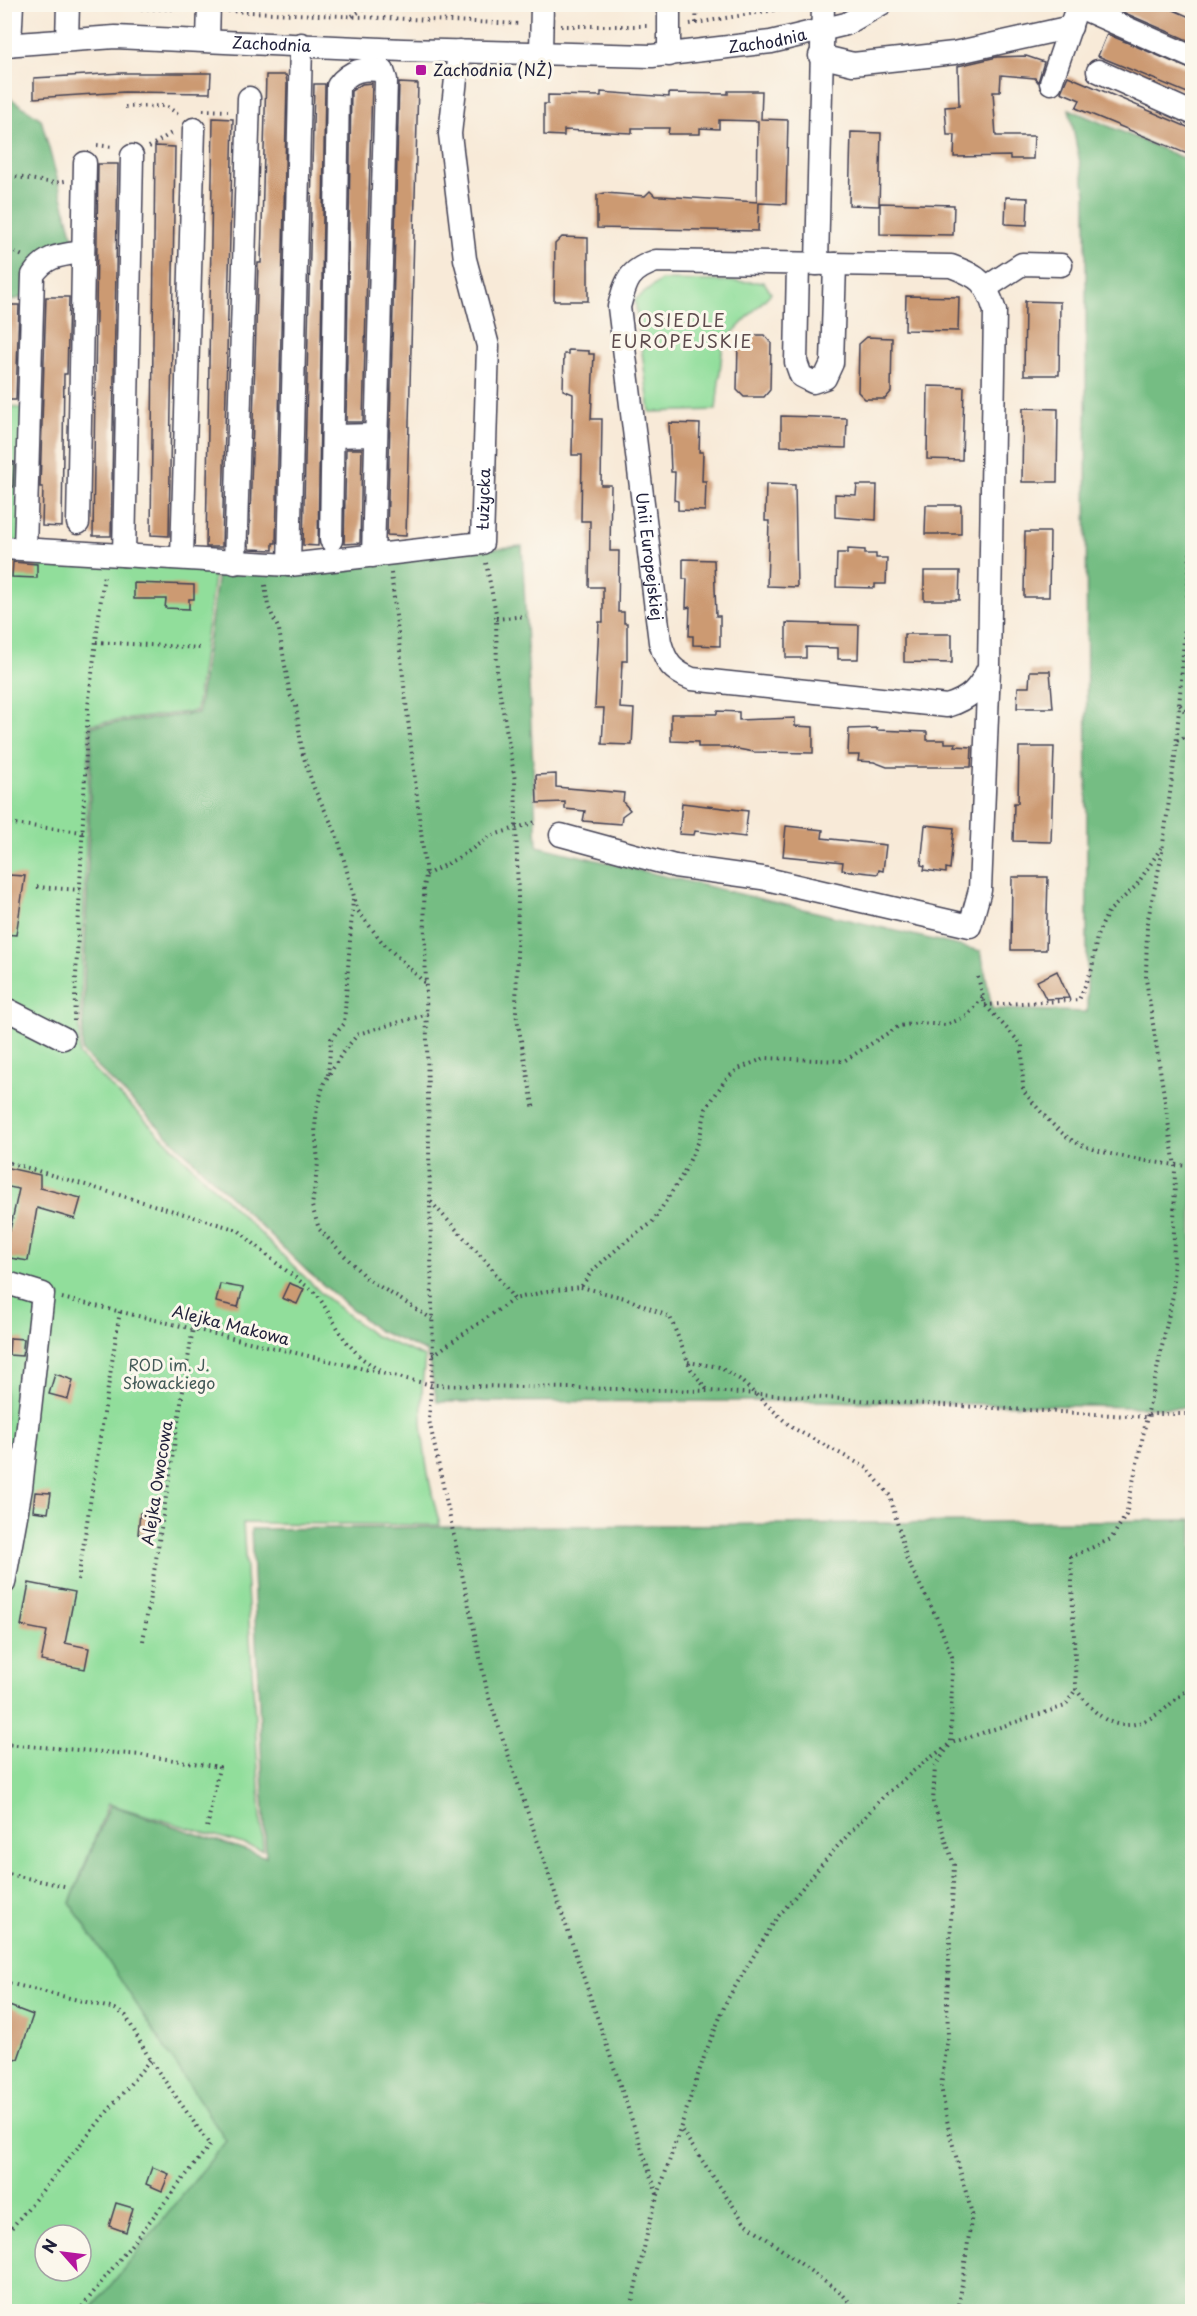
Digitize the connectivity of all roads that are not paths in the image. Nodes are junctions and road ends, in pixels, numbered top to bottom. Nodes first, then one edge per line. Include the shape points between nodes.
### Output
1 (12, 4) edge
2 (823, 4) edge
3 (881, 4) edge
4 (74, 6) edge
5 (209, 7) edge
6 (1076, 13) edge
7 (541, 15) edge
8 (669, 15) edge
9 (821, 29) junction
10 (67, 40) junction
11 (208, 40) junction
12 (301, 44) junction
13 (7, 45) edge
14 (459, 51) junction
15 (541, 53) junction
16 (669, 55) junction
17 (820, 56) junction
18 (1192, 57) edge
19 (1098, 71) dead end
20 (1051, 83) dead end
21 (249, 98) dead end
22 (1192, 113) edge
23 (194, 129) road end
24 (132, 156) dead end
25 (80, 170) road end
26 (84, 252) junction
27 (817, 264) junction
28 (1061, 265) dead end
29 (987, 287) junction
30 (376, 435) junction
31 (333, 436) junction
32 (78, 523) dead end
33 (331, 540) dead end
34 (15, 548) edge
35 (115, 554) junction
36 (381, 555) junction
37 (182, 558) junction
38 (235, 563) junction
39 (278, 565) junction
40 (989, 667) junction
41 (561, 835) dead end
42 (4, 1008) edge
43 (63, 1038) road end
44 (4, 1282) edge
45 (4, 1583) edge

1 - 13 street
2 - 9 street
3 - 9 street, Zachodnia via 846,24
4 - 10 street
5 - 11 street
6 - 17 street via 954,53 853,64
6 - 18 street
6 - 20 street
7 - 15 street
8 - 16 street
9 - 16 street, Zachodnia via 771,42
9 - 17 street
10 - 11 street, Zachodnia
10 - 13 street, Zachodnia
11 - 12 street, Zachodnia
12 - 14 street, Zachodnia
12 - 39 street
14 - 15 street, Zachodnia
14 - 36 street, Łużycka via 450,134 465,259 488,346 482,543
15 - 16 street, Zachodnia
17 - 27 street
19 - 22 street
21 - 38 street
23 - 37 street
24 - 35 street
25 - 26 street
26 - 32 street
26 - 34 street via 52,256 33,275
27 - 29 street, Unii Europejskiej via 951,266 972,274
27 - 40 street, Unii Europejskiej via 656,261 638,267 625,283 619,307 665,661 677,673 692,679 947,706 964,701 980,688
28 - 29 street via 1022,264
29 - 40 street, Unii Europejskiej via 995,311
30 - 31 street
30 - 31 street via 386,80 383,71 367,67 347,75 338,86
30 - 36 street
31 - 33 street
34 - 35 street, Łużycka
35 - 37 street, Łużycka
36 - 39 street, Łużycka
37 - 38 street, Łużycka
38 - 39 street, Łużycka
40 - 41 street, Unii Europejskiej via 980,890 970,926 762,878 675,866
42 - 43 street
44 - 45 street via 43,1294 21,1488

